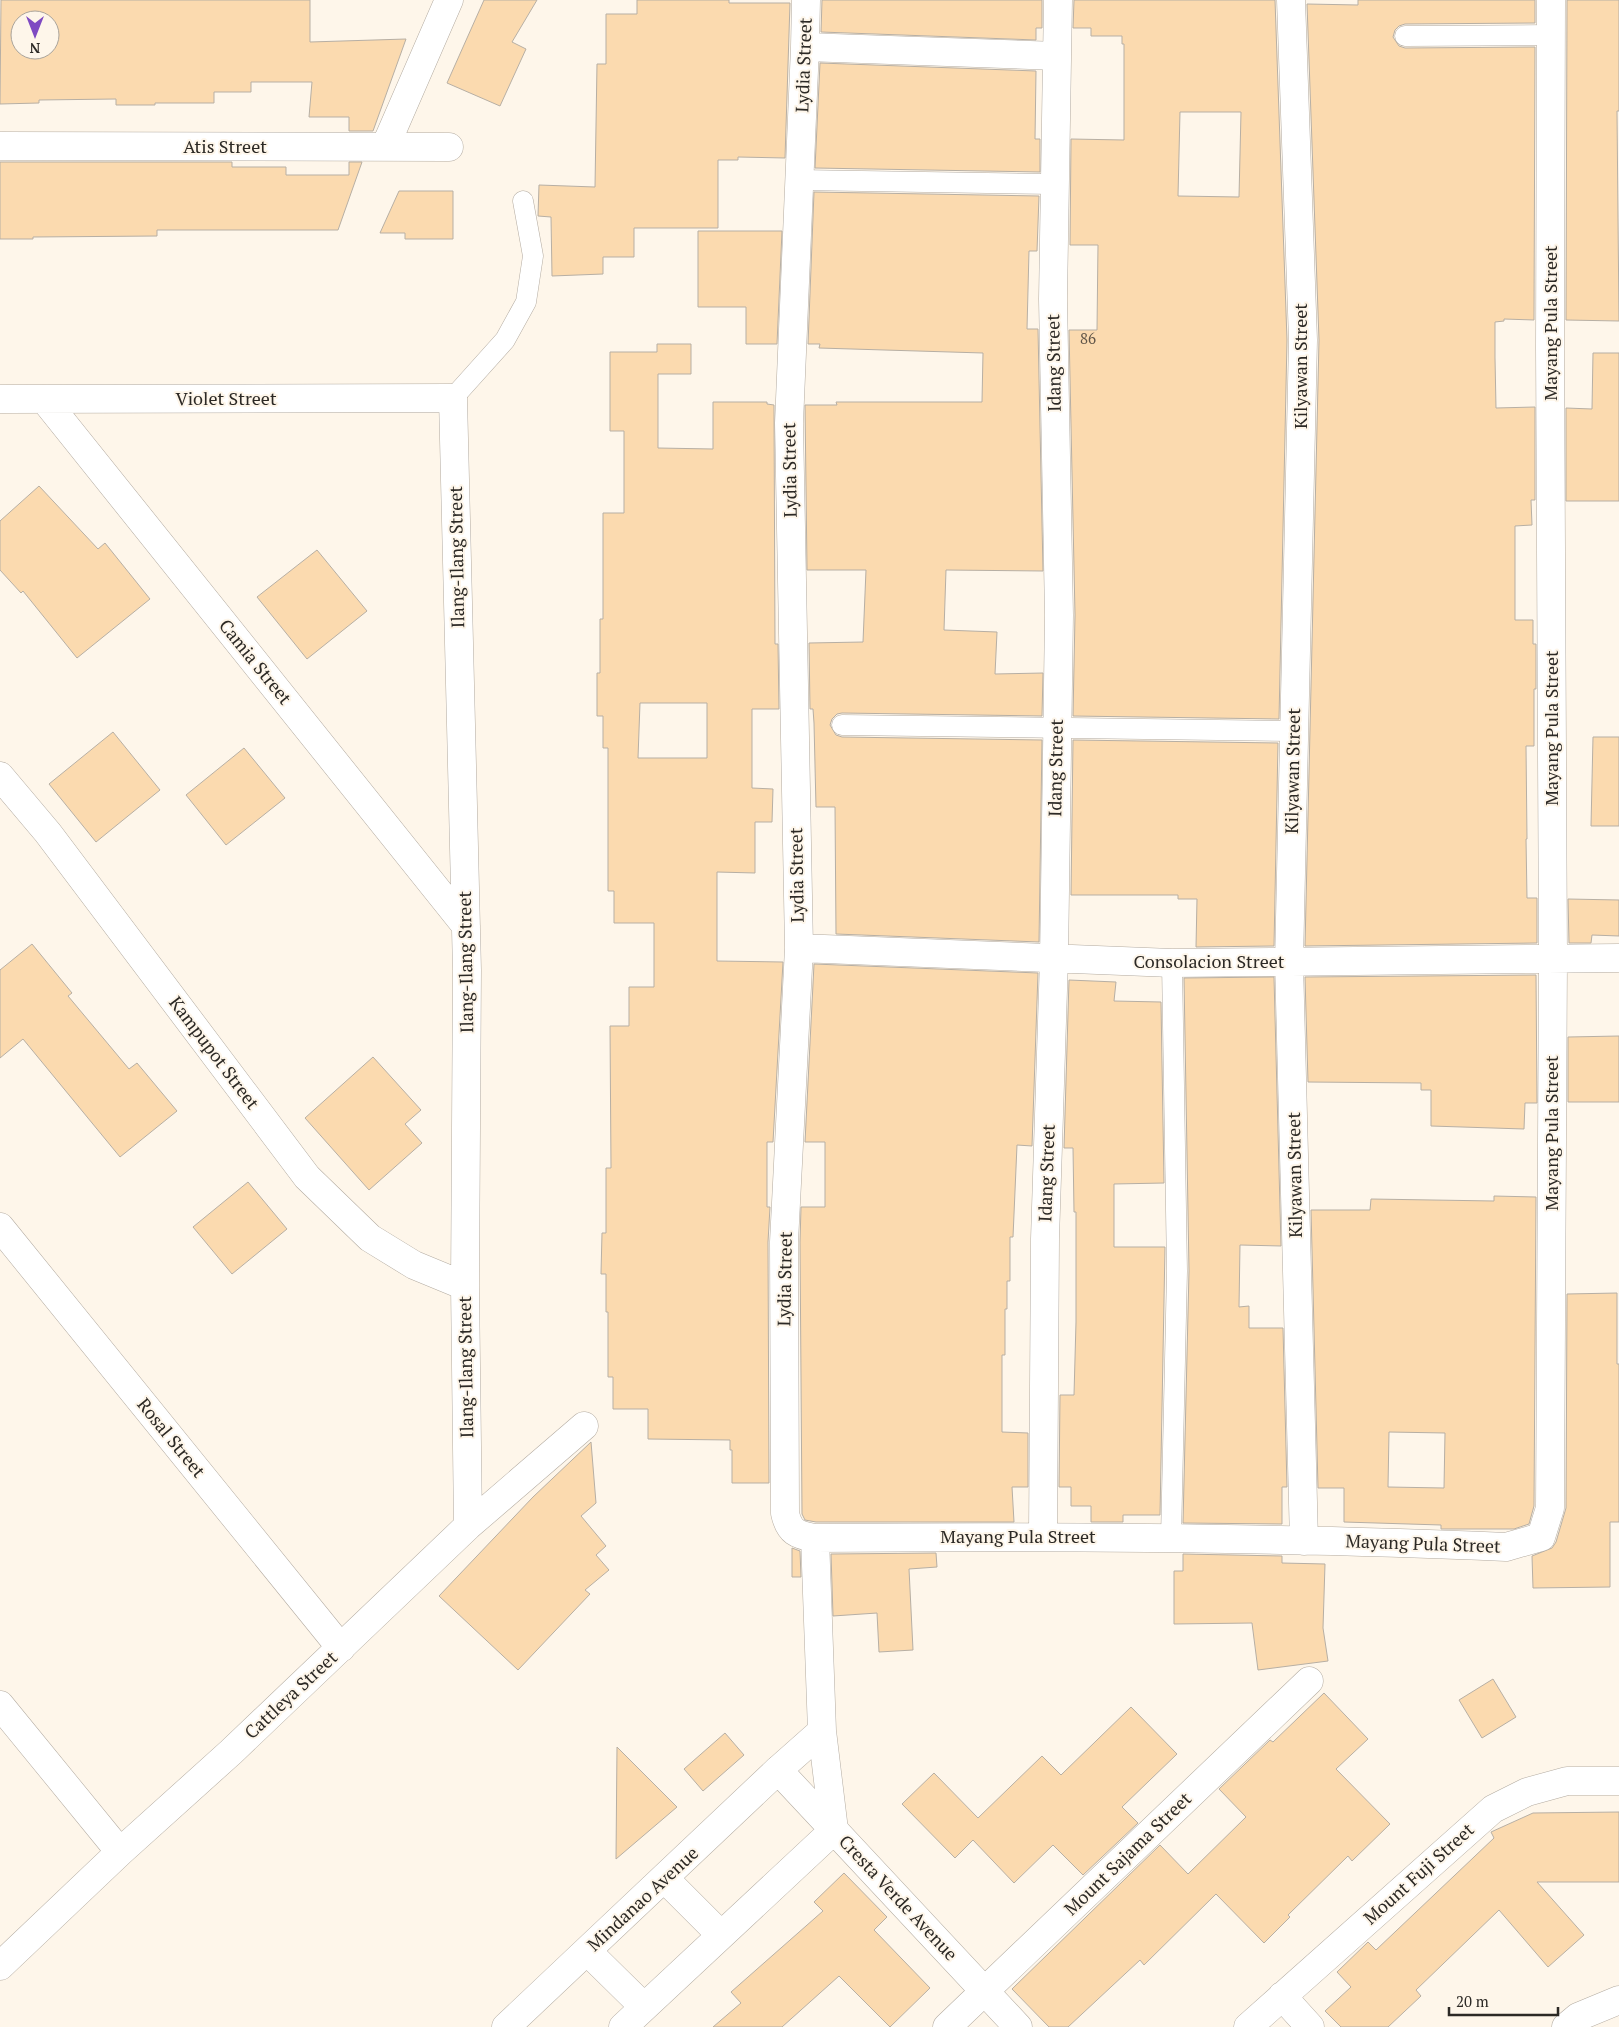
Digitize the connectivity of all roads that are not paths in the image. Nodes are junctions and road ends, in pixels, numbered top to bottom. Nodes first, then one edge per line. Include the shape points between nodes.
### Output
1 (449, 0) edge
2 (806, 0) edge
3 (1058, 0) edge
4 (1291, 0) edge
5 (1551, 0) edge
6 (1551, 35) junction
7 (1405, 36) dead end
8 (805, 47) junction
9 (1057, 56) junction
10 (0, 146) edge
11 (385, 148) junction
12 (449, 148) dead end
13 (800, 180) junction
14 (1055, 184) junction
15 (523, 201) dead end
16 (453, 398) junction
17 (0, 399) edge
18 (44, 399) junction
19 (842, 724) dead end
20 (1057, 728) junction
21 (1294, 731) junction
22 (0, 776) edge
23 (466, 926) junction
24 (799, 948) junction
25 (1619, 958) edge
26 (1054, 959) junction
27 (1553, 959) junction
28 (1290, 962) junction
29 (1172, 963) junction
30 (0, 1227) edge
31 (465, 1286) junction
32 (584, 1426) dead end
33 (468, 1526) junction
34 (1043, 1536) junction
35 (815, 1538) junction
36 (1171, 1538) junction
37 (1304, 1541) junction
38 (341, 1648) junction
39 (1309, 1681) dead end
40 (0, 1705) edge
41 (822, 1731) junction
42 (778, 1770) junction
43 (1619, 1781) edge
44 (834, 1830) junction
45 (120, 1852) junction
46 (665, 1879) junction
47 (721, 1935) junction
48 (587, 1950) junction
49 (0, 1966) edge
50 (984, 1992) junction
51 (1282, 1996) junction
52 (1619, 2000) edge
53 (644, 2007) junction
54 (506, 2027) edge
55 (623, 2027) edge
56 (947, 2027) edge
57 (1018, 2027) edge
58 (1248, 2027) edge
59 (1310, 2027) edge
60 (1566, 2027) edge

1 - 11 street
2 - 8 street, Lydia Street
3 - 9 street, Idang Street
4 - 21 street, Kilyawan Street via 1303,340
5 - 6 street, Mayang Pula Street
6 - 7 lane
6 - 27 street, Mayang Pula Street
8 - 9 street
8 - 13 street, Lydia Street
9 - 14 street, Idang Street
10 - 11 street, Atis Street
11 - 12 street, Atis Street
13 - 14 lane
13 - 24 street, Lydia Street via 789,423
14 - 20 street, Idang Street
15 - 16 lane via 533,256 526,302 504,340
16 - 18 street, Violet Street
16 - 23 street, Ilang-Ilang Street
17 - 18 street, Violet Street
18 - 23 street, Camia Street
19 - 20 lane
20 - 21 lane
20 - 26 street, Idang Street
21 - 28 street, Kilyawan Street
22 - 31 street, Kampupot Street via 48,833 307,1177 378,1243 414,1265
23 - 31 street, Ilang-Ilang Street
24 - 26 street, Consolacion Street
24 - 35 street, Lydia Street via 784,1242 785,1513 788,1525 800,1536
25 - 27 street, Consolacion Street
26 - 29 street, Consolacion Street
26 - 34 street, Idang Street via 1045,1239
27 - 28 street, Consolacion Street
27 - 37 street, Mayang Pula Street via 1550,1508 1541,1537 1506,1547
28 - 29 street, Consolacion Street
28 - 37 street, Kilyawan Street
29 - 36 lane via 1177,1271
30 - 38 street, Rosal Street
31 - 33 street, Ilang-Ilang Street
32 - 33 street, Cattleya Street
33 - 38 street, Cattleya Street
34 - 35 street, Mayang Pula Street
34 - 36 street, Mayang Pula Street
35 - 41 street
36 - 37 street, Mayang Pula Street
38 - 45 street, Cattleya Street
39 - 50 street, Mount Sajama Street
40 - 45 street
41 - 42 street
41 - 44 street
42 - 44 street, Cresta Verde Avenue
42 - 46 street, Mindanao Avenue
43 - 51 street, Mount Fuji Street via 1567,1782 1527,1792 1493,1809
44 - 47 street
44 - 50 street, Cresta Verde Avenue
45 - 49 street, Cattleya Street
46 - 47 street
46 - 48 street, Mindanao Avenue
47 - 53 street
48 - 53 street
48 - 54 street, Mindanao Avenue
50 - 56 street, Mount Sajama Street
50 - 57 street, Cresta Verde Avenue
51 - 58 street, Mount Fuji Street
51 - 59 street
52 - 60 street via 1578,2017
53 - 55 street

